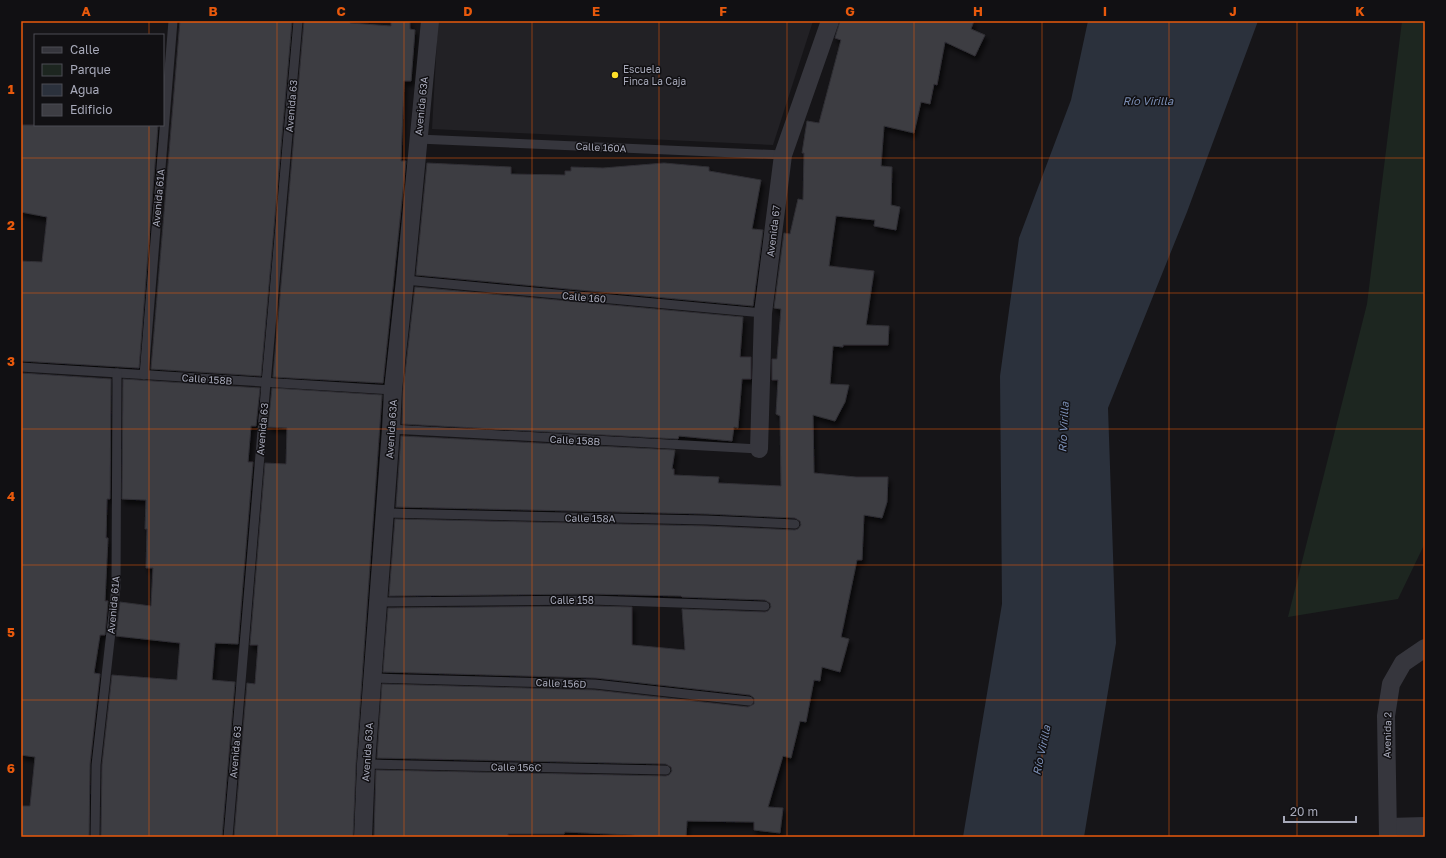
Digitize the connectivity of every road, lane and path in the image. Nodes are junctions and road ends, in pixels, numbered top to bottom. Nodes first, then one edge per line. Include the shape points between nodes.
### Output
1 (173, 21) edge
2 (298, 21) edge
3 (430, 21) edge
4 (830, 21) edge
5 (418, 139) junction
6 (783, 155) junction
7 (405, 280) junction
8 (763, 313) junction
9 (21, 367) edge
10 (117, 373) junction
11 (144, 375) junction
12 (266, 383) junction
13 (393, 390) junction
14 (391, 429) junction
15 (759, 449) joint
16 (385, 513) junction
17 (795, 524) dead end
18 (378, 602) junction
19 (765, 606) dead end
20 (1425, 648) edge
21 (372, 678) junction
22 (749, 701) dead end
23 (366, 764) junction
24 (666, 770) dead end
25 (1425, 826) edge
26 (1388, 832) edge
27 (95, 837) edge
28 (228, 837) edge
29 (362, 837) edge

1 - 11 lane, Avenida 61A
2 - 12 lane, Avenida 63
3 - 5 street, Avenida 63A
4 - 6 street, Avenida 67
5 - 6 lane, Calle 160A
5 - 7 street, Avenida 63A
6 - 8 street, Avenida 67
7 - 8 lane, Calle 160
7 - 13 street, Avenida 63A
8 - 15 street, Avenida 67
9 - 10 lane, Calle 158B
10 - 11 lane, Calle 158B
10 - 27 lane, Avenida 61A via 116,587 96,765
11 - 12 lane, Calle 158B
12 - 13 lane, Calle 158B
12 - 28 lane, Avenida 63
13 - 14 street, Avenida 63A
14 - 15 lane, Calle 158B
14 - 16 street, Avenida 63A
16 - 17 lane, Calle 158A
16 - 18 street, Avenida 63A
18 - 19 lane, Calle 158 via 592,600
18 - 21 street, Avenida 63A
20 - 26 street, Avenida 2 via 1403,663 1391,684 1386,716
21 - 22 lane, Calle 156D via 595,684
21 - 23 street, Avenida 63A
23 - 24 lane, Calle 156C
23 - 29 street, Avenida 63A
25 - 26 street

